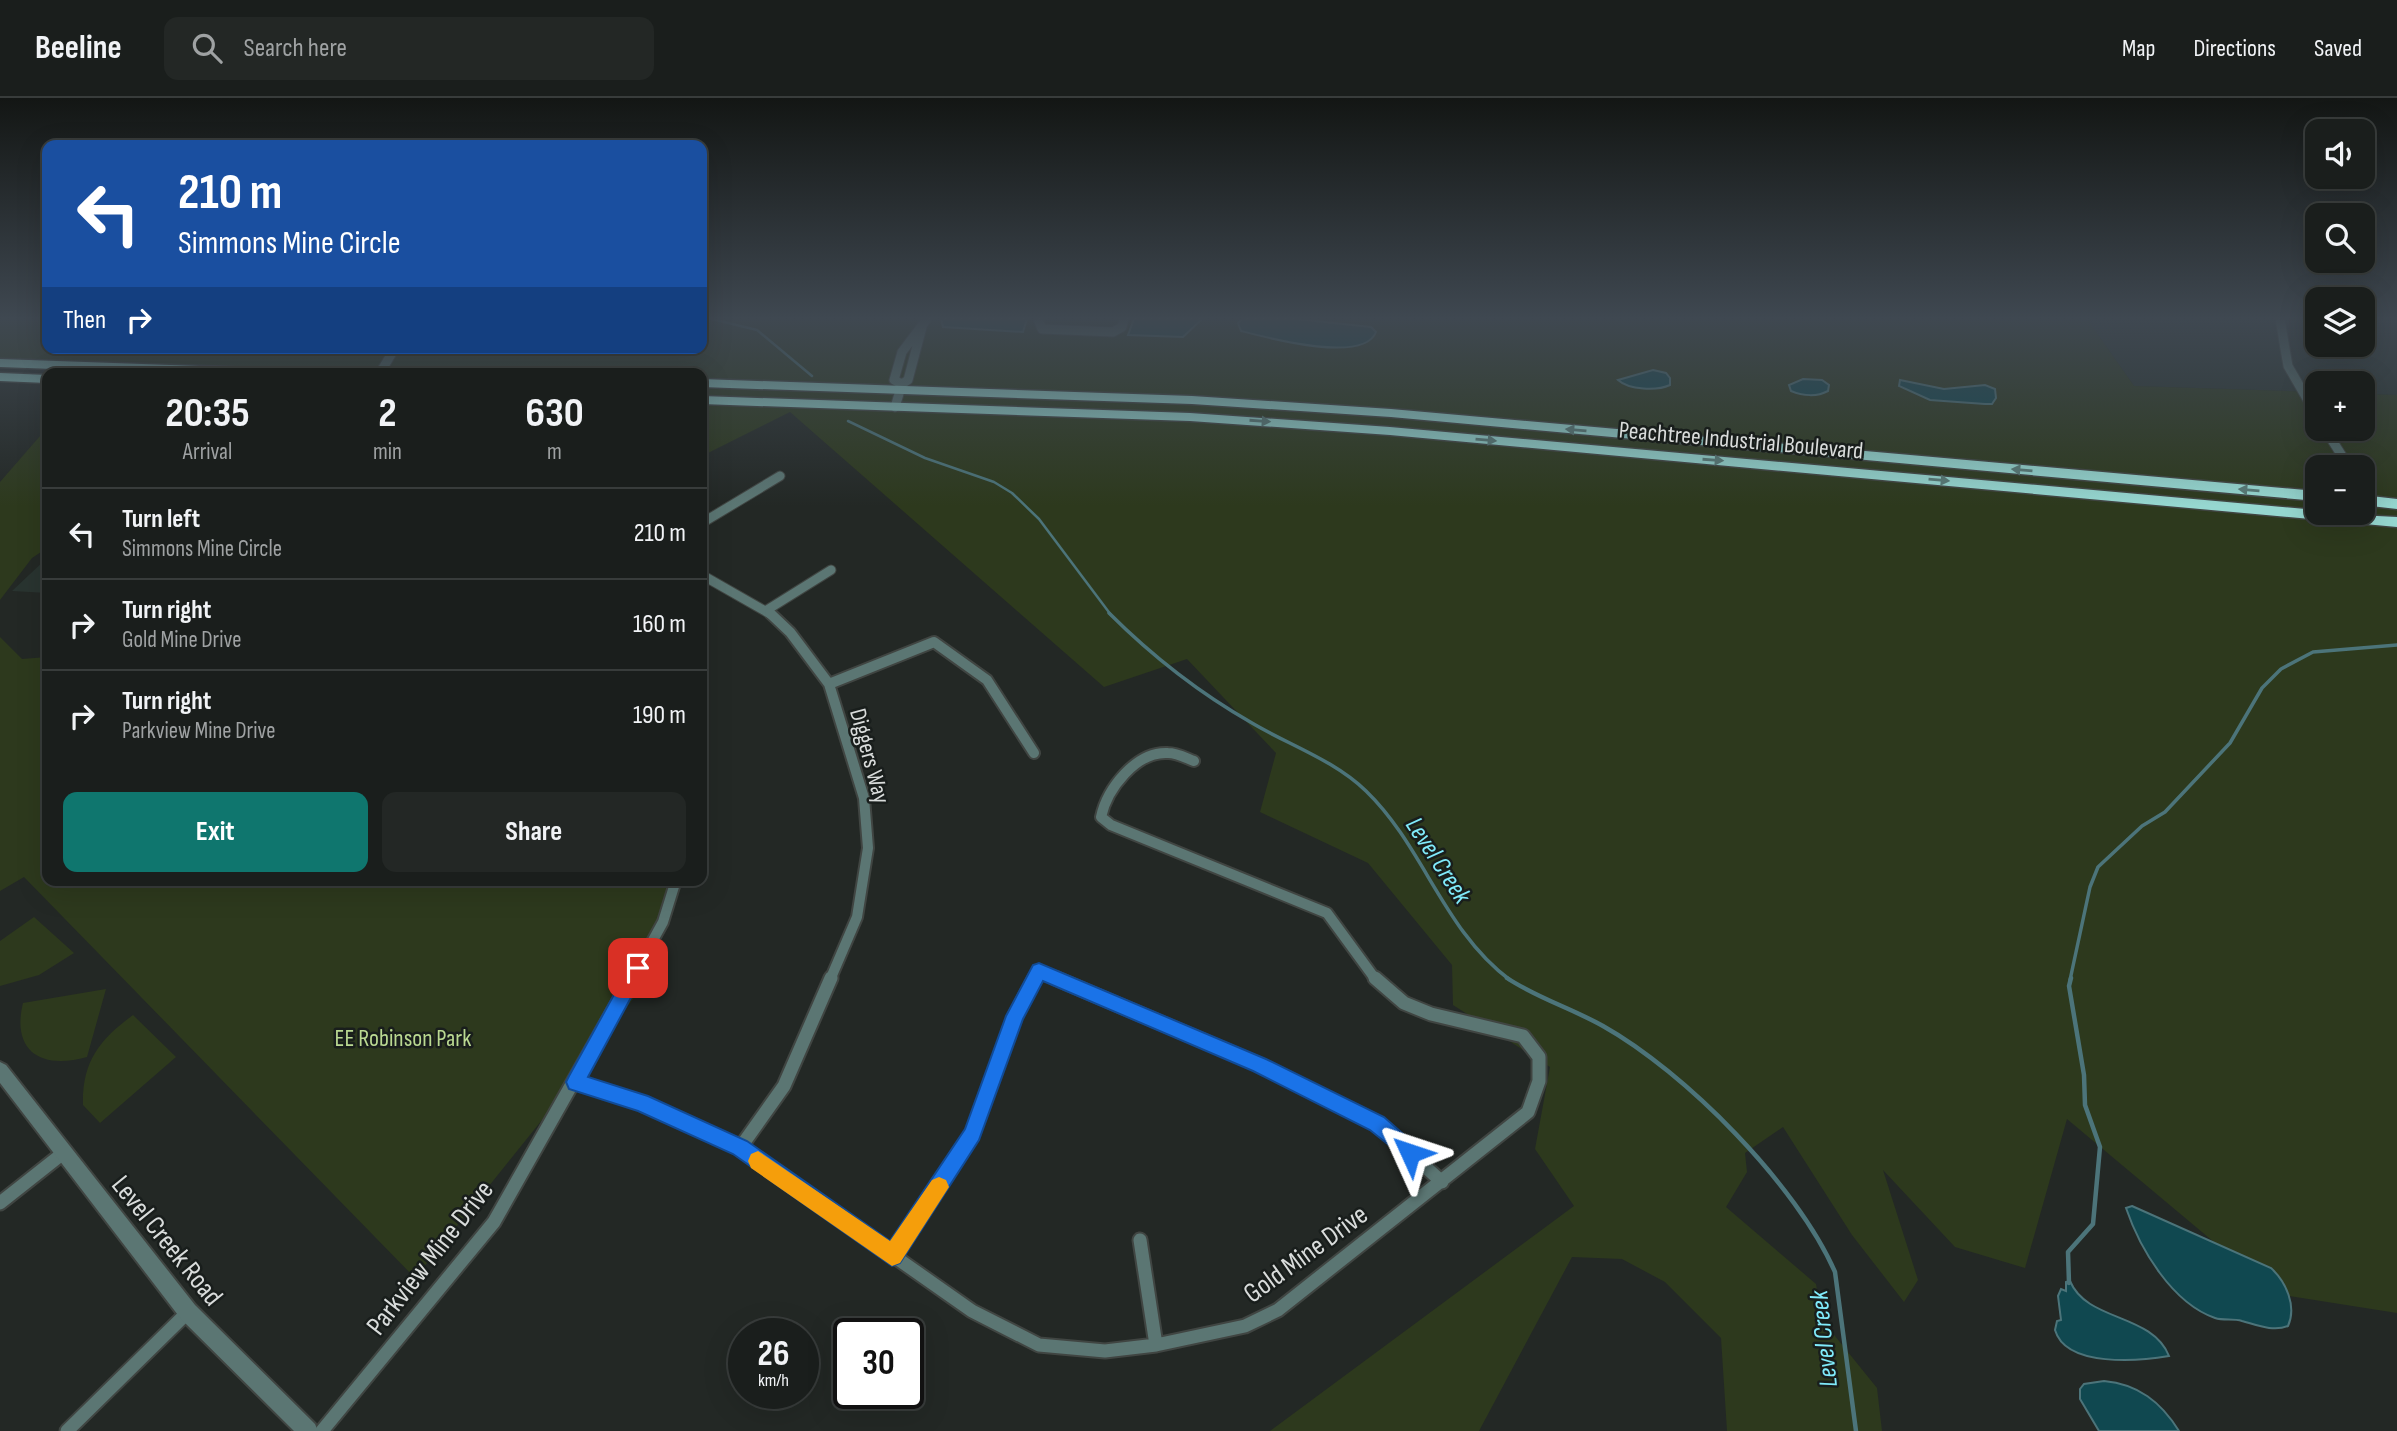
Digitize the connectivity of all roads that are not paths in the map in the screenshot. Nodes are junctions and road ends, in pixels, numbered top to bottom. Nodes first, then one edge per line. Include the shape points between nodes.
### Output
1 (895, 381) edge
2 (907, 381) edge
3 (707, 383) edge
4 (901, 387) junction
5 (707, 400) edge
6 (895, 407) junction
7 (780, 476) dead end
8 (2305, 495) edge
9 (2375, 499) edge
10 (2397, 504) edge
11 (707, 520) edge
12 (2397, 522) edge
13 (831, 570) dead end
14 (707, 578) edge
15 (767, 610) junction
16 (829, 684) junction
17 (1034, 752) dead end
18 (1194, 761) dead end
19 (674, 886) edge
20 (0, 1070) edge
21 (575, 1082) junction
22 (740, 1147) junction
23 (62, 1154) junction
24 (1442, 1182) junction
25 (0, 1203) edge
26 (1140, 1240) dead end
27 (892, 1255) junction
28 (188, 1312) junction
29 (1156, 1345) junction
30 (67, 1431) edge
31 (308, 1431) edge
32 (322, 1431) edge

1 - 4 street
2 - 4 street
3 - 4 highway, Peachtree Industrial Boulevard
4 - 6 street
8 -> 4 highway, Peachtree Industrial Boulevard via 1378,412
5 - 6 highway, Peachtree Industrial Boulevard
6 -> 12 highway, Peachtree Industrial Boulevard via 1190,417 1377,430
7 - 11 street
9 - 10 highway
13 - 15 street
14 - 15 street, Diggers Way
15 - 16 street, Diggers Way via 790,632
16 - 17 street via 934,642 987,679 1017,736
16 - 22 street, Diggers Way via 864,797 868,848 857,917 784,1086
18 - 24 street, Gold Mine Drive via 1163,752 1137,763 1102,805 1101,817 1327,913 1379,983 1404,1003 1523,1036 1539,1057 1539,1081 1528,1112
19 - 21 street, Parkview Mine Drive via 663,922
20 - 23 street, Level Creek Road
21 - 22 street, Gold Mine Drive via 641,1103
21 - 32 street, Parkview Mine Drive via 494,1222
22 - 27 street, Gold Mine Drive
23 - 25 street
23 - 28 street, Level Creek Road
24 - 27 street via 1377,1123 1260,1065 1039,971 1015,1016 972,1134
24 - 29 street, Gold Mine Drive via 1278,1310 1244,1326
26 - 29 street
27 - 29 street, Gold Mine Drive via 972,1311 1039,1345 1105,1351
28 - 30 street
28 - 31 street, Level Creek Road

